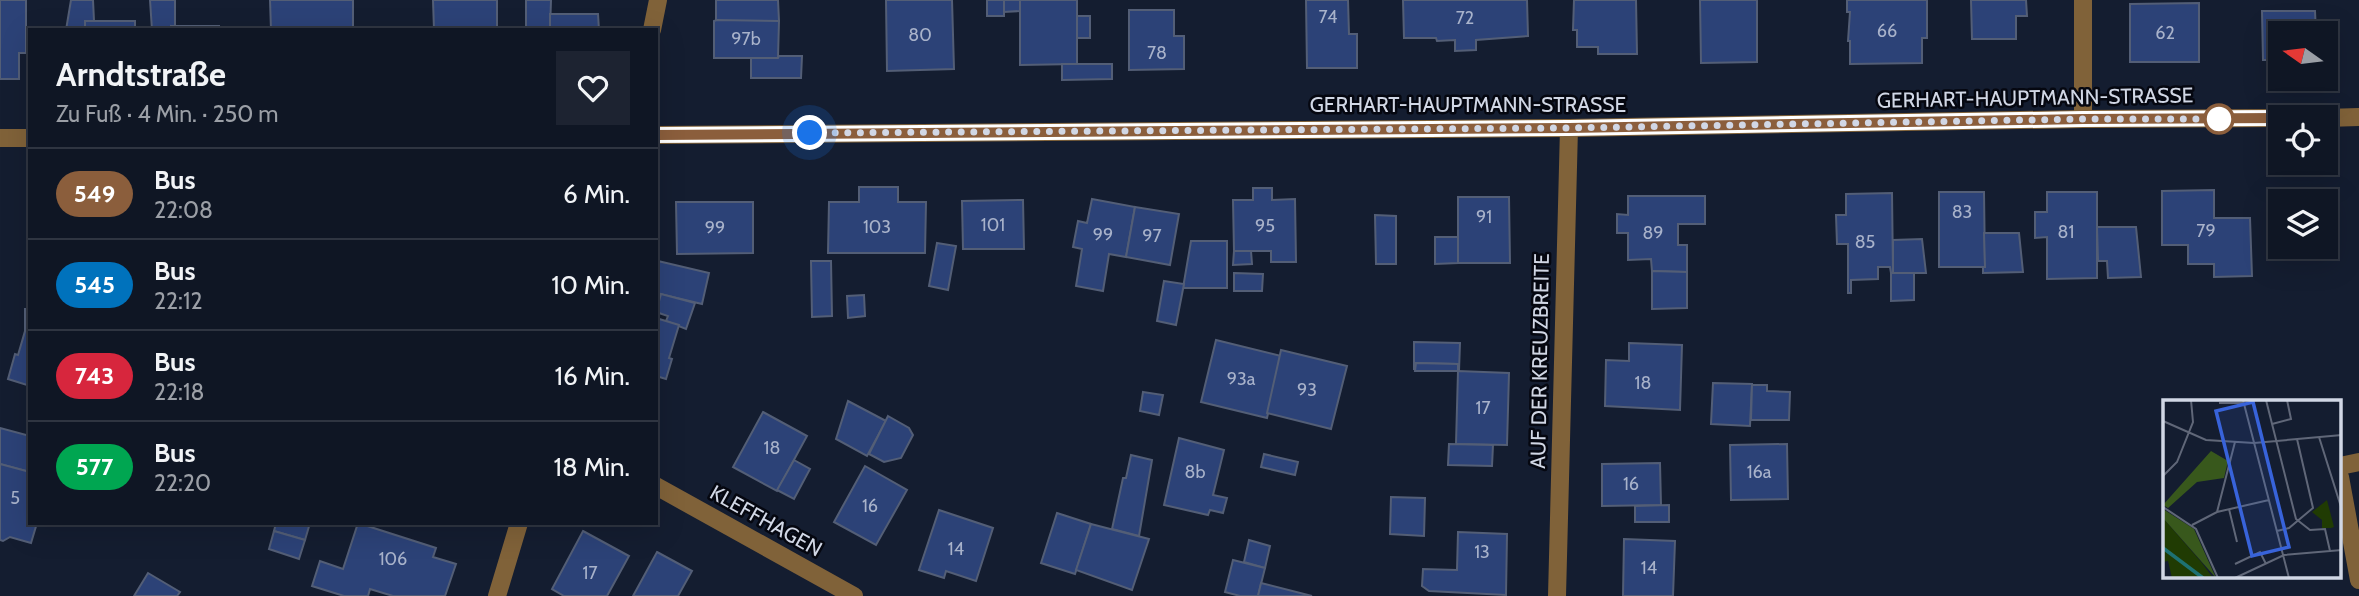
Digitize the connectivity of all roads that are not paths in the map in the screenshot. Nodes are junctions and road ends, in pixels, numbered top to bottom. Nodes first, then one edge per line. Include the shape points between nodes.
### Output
1 (658, 0) edge
2 (2083, 0) edge
3 (652, 28) edge
4 (2359, 117) edge
5 (2268, 118) edge
6 (2338, 118) edge
7 (2083, 119) junction
8 (1569, 128) junction
9 (658, 135) edge
10 (0, 138) edge
11 (28, 138) edge
12 (658, 487) edge
13 (2342, 488) edge
14 (518, 525) edge
15 (2359, 580) edge
16 (497, 596) edge
17 (854, 596) edge
18 (1557, 596) edge

1 - 3 street
2 - 7 street
4 - 6 street
5 - 7 street, GERHART-HAUPTMANN-STRASSE
7 - 8 street, GERHART-HAUPTMANN-STRASSE
8 - 9 street, GERHART-HAUPTMANN-STRASSE
8 - 18 street, AUF DER KREUZBREITE
10 - 11 street
12 - 17 street, KLEFFHAGEN
13 - 15 street
14 - 16 street

